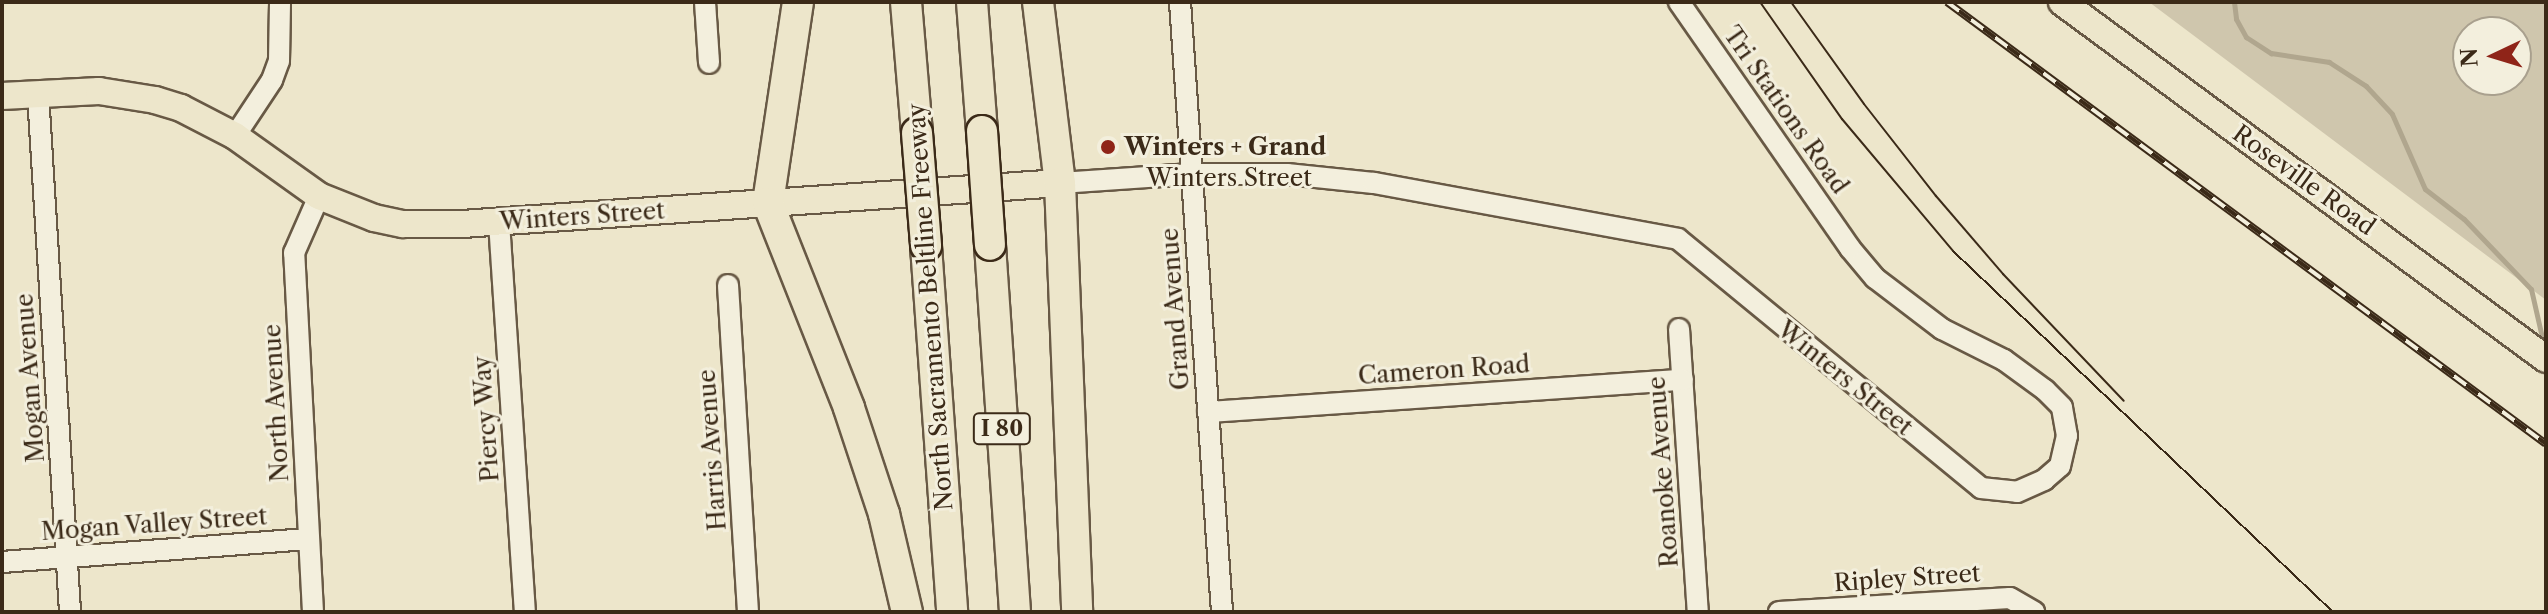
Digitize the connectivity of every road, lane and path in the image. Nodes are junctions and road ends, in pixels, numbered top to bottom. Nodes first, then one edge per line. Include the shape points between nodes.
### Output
1 (280, 2) edge
2 (705, 2) edge
3 (798, 2) edge
4 (906, 2) edge
5 (972, 2) edge
6 (1038, 2) edge
7 (1180, 2) edge
8 (1679, 2) edge
9 (2062, 2) edge
10 (709, 63) dead end
11 (38, 94) junction
12 (2, 96) edge
13 (235, 136) junction
14 (1192, 174) junction
15 (1060, 183) junction
16 (319, 196) junction
17 (768, 203) junction
18 (499, 222) junction
19 (1850, 248) joint
20 (728, 285) dead end
21 (1679, 329) dead end
22 (2546, 359) edge
23 (1683, 380) junction
24 (1208, 412) junction
25 (309, 539) junction
26 (67, 557) junction
27 (2, 562) edge
28 (2010, 605) edge
29 (70, 612) edge
30 (313, 612) edge
31 (525, 612) edge
32 (748, 612) edge
33 (907, 612) edge
34 (952, 612) edge
35 (1015, 612) edge
36 (1077, 612) edge
37 (1222, 612) edge
38 (1698, 612) edge
39 (1779, 612) edge
40 (2034, 612) edge

1 - 13 street via 279,61
2 - 10 street
3 - 17 highway
4 - 34 highway, North Sacramento Beltline Freeway / I 80, bridge
5 - 35 highway, I 80, bridge
6 - 15 highway
7 - 14 street, Grand Avenue
8 - 19 street, Tri Stations Road
9 - 22 main road, Roseville Road
11 - 12 main road, Winters Street
11 - 13 main road, Winters Street via 99,91 155,100
11 - 26 street, Mogan Avenue
13 - 16 main road, Winters Street
14 - 15 street, Winters Street
14 - 19 street, Winters Street via 1287,174 1374,183 1678,239 1981,488 2017,492 2060,466 2067,436 2062,407 2004,360 1910,308
14 - 24 street, Grand Avenue
15 - 17 main road, Winters Street
15 - 36 highway
16 - 18 main road, Winters Street via 403,224
16 - 25 street, North Avenue via 294,253
17 - 18 main road, Winters Street
17 - 33 highway via 849,408 884,514
18 - 31 street, Piercy Way
20 - 32 street, Harris Avenue
21 - 23 street, Roanoke Avenue
23 - 24 street, Cameron Road
23 - 38 street, Roanoke Avenue
24 - 37 street, Grand Avenue
25 - 26 street, Mogan Valley Street
25 - 30 street, North Avenue
26 - 27 street, Mogan Valley Street
26 - 29 street, Mogan Avenue
28 - 39 street, Ripley Street
28 - 40 street, Ripley Street

